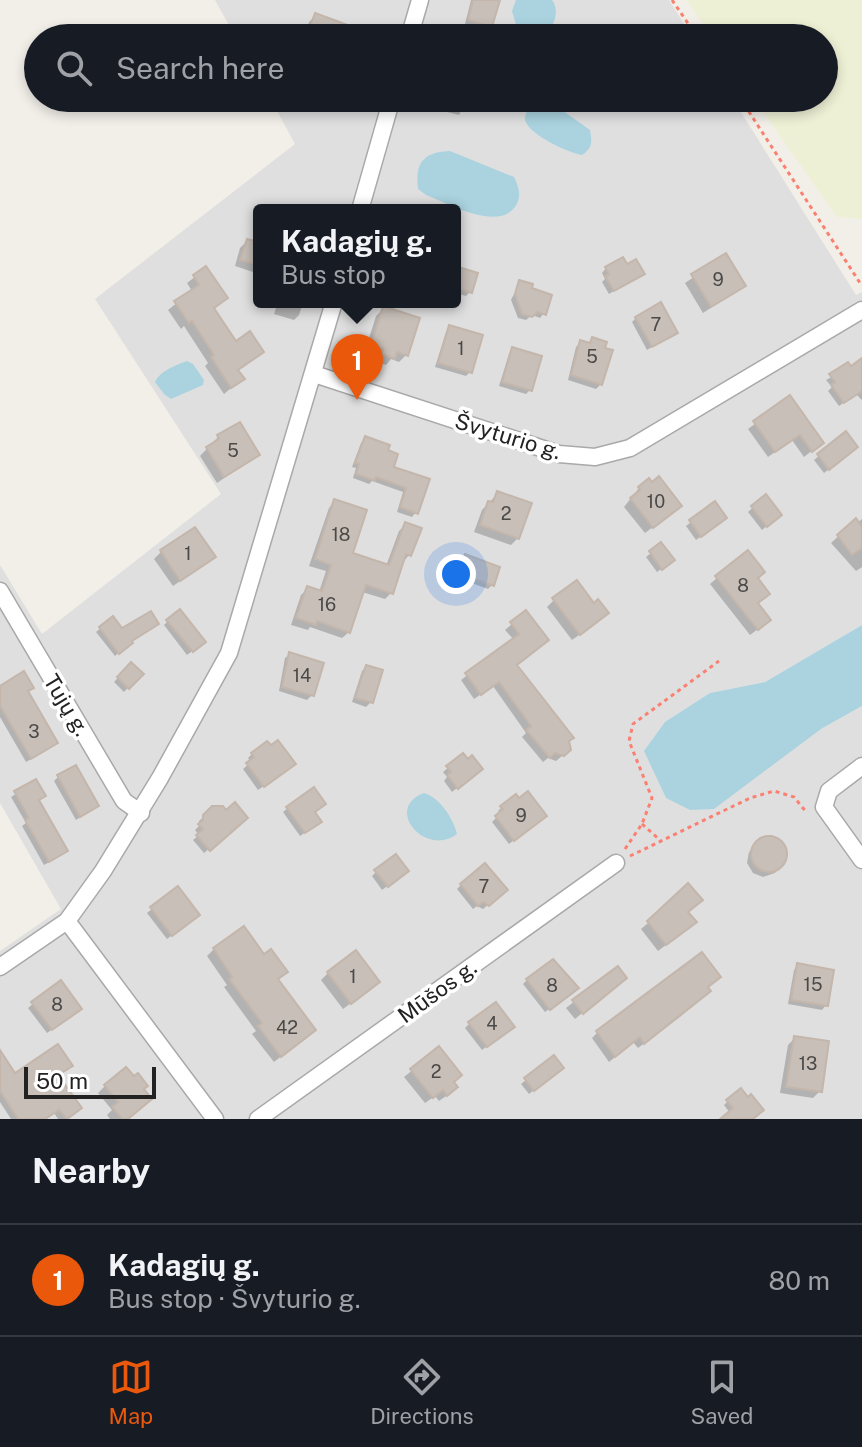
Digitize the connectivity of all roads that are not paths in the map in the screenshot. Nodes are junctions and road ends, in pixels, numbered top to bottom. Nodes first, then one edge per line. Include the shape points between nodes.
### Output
1 (420, 0) edge
2 (413, 24) edge
3 (388, 112) edge
4 (362, 204) edge
5 (332, 308) edge
6 (862, 310) edge
7 (314, 374) junction
8 (0, 591) edge
9 (862, 766) edge
10 (141, 813) junction
11 (862, 860) edge
12 (616, 863) road end
13 (67, 921) junction
14 (0, 967) edge
15 (215, 1119) edge
16 (258, 1119) edge

1 - 2 street
3 - 4 street
5 - 7 street
6 - 7 street, Švyturio g. via 630,448 595,457 559,454
7 - 10 street via 229,653
8 - 10 street, Tujų g. via 124,801
9 - 11 street via 829,791 824,807
10 - 13 street
12 - 16 street, Mūšos g.
13 - 14 street
13 - 15 street

